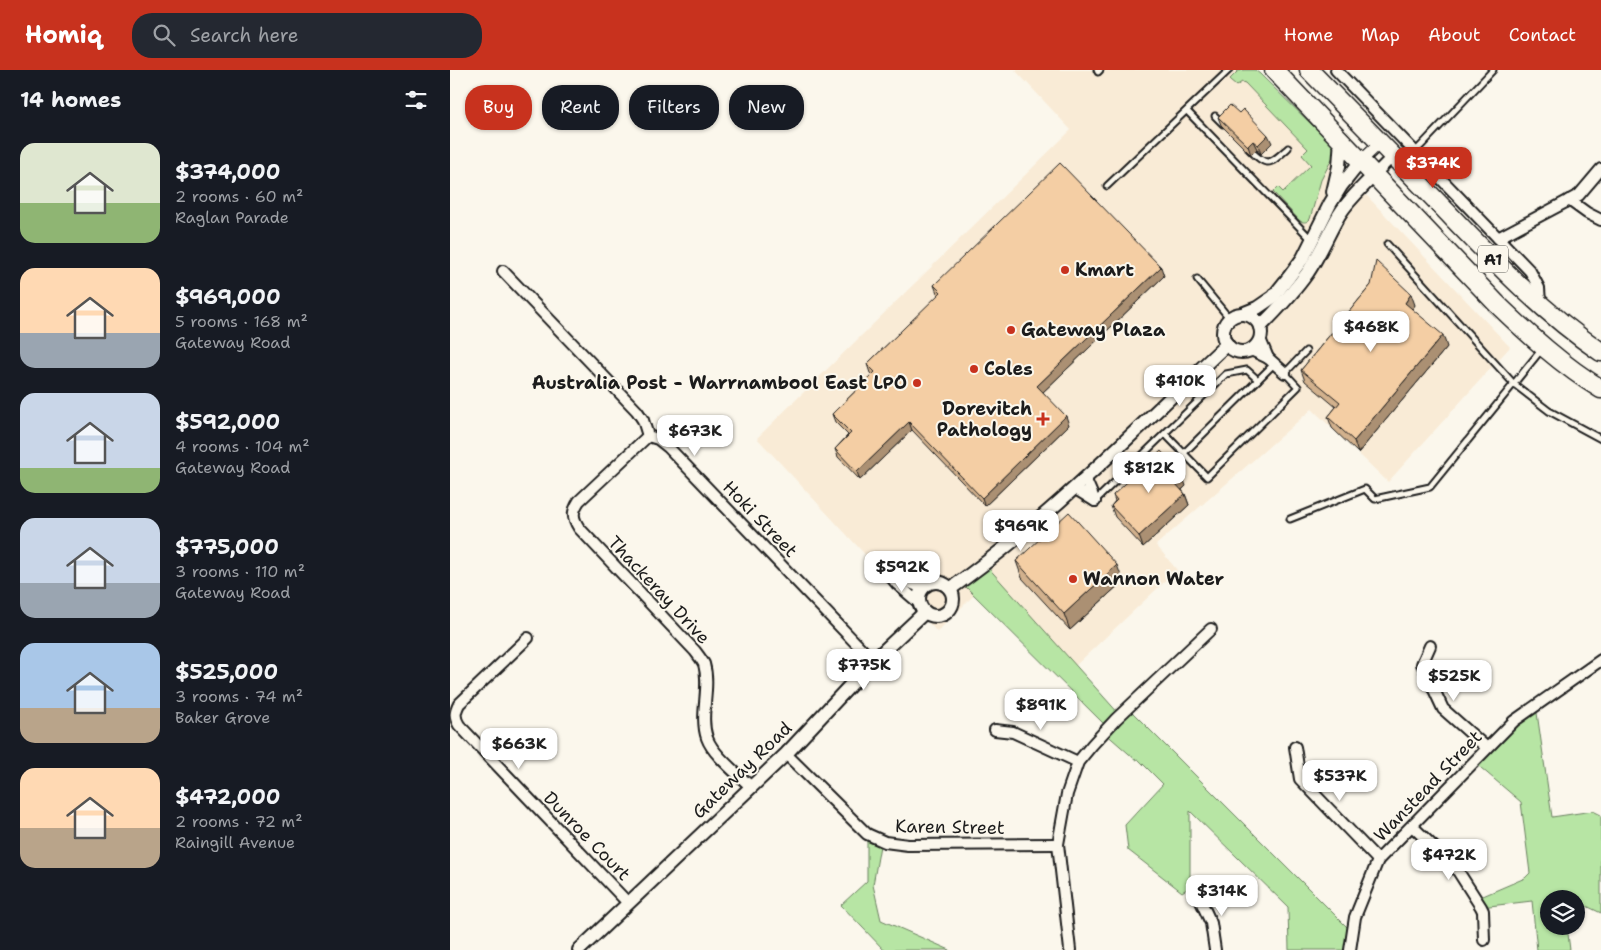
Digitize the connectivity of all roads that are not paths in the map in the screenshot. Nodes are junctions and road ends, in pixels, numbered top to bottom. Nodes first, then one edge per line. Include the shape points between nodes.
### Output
1 (1229, 70) edge
2 (1274, 70) edge
3 (1309, 70) edge
4 (1336, 70) edge
5 (1493, 70) edge
6 (1187, 111) junction
7 (1215, 116) dead end
8 (1229, 130) edge
9 (1341, 139) junction
10 (1380, 143) junction
11 (1243, 144) edge
12 (1288, 148) dead end
13 (1415, 152) junction
14 (1393, 156) junction
15 (1361, 161) junction
16 (1601, 168) edge
17 (1374, 175) junction
18 (1107, 186) dead end
19 (1569, 200) junction
20 (1330, 204) junction
21 (1601, 220) edge
22 (1498, 238) junction
23 (1311, 239) junction
24 (1387, 244) dead end
25 (503, 271) dead end
26 (1197, 280) dead end
27 (1540, 305) junction
28 (1236, 316) junction
29 (1260, 333) junction
30 (1227, 344) junction
31 (1544, 347) junction
32 (1251, 350) junction
33 (1306, 351) dead end
34 (1601, 352) edge
35 (1271, 361) junction
36 (1285, 373) junction
37 (1258, 380) junction
38 (1514, 384) junction
39 (1601, 389) edge
40 (1165, 434) junction
41 (648, 436) junction
42 (1601, 439) edge
43 (1184, 453) junction
44 (1084, 478) junction
45 (1074, 488) junction
46 (1095, 501) junction
47 (1290, 519) dead end
48 (878, 561) dead end
49 (886, 572) junction
50 (924, 586) junction
51 (950, 589) junction
52 (922, 608) junction
53 (1211, 629) dead end
54 (528, 638) dead end
55 (1430, 646) dead end
56 (1601, 660) edge
57 (873, 661) junction
58 (996, 730) dead end
59 (1295, 747) dead end
60 (1488, 748) junction
61 (786, 754) junction
62 (1078, 762) junction
63 (751, 787) junction
64 (1412, 826) junction
65 (1058, 844) junction
66 (1378, 860) junction
67 (1198, 895) dead end
68 (628, 903) junction
69 (1484, 940) dead end
70 (579, 950) edge
71 (1070, 950) edge
72 (1215, 950) edge
73 (1350, 950) edge

1 - 6 lane
2 - 9 highway, A1
3 - 10 highway, A1
4 - 13 street
5 - 13 lane
6 - 18 lane
6 - 23 lane
7 - 8 lane
9 - 15 highway, A1
9 - 20 street via 1339,166
10 - 14 highway, A1
10 - 15 street
11 - 12 lane via 1268,163
13 - 14 lane
13 - 22 street
14 - 17 street
14 - 27 highway, A1
15 - 17 highway, A1
15 - 20 street
16 - 19 street via 1579,195
17 - 29 street via 1340,213 1307,274
17 - 31 highway, A1 via 1497,304
19 - 21 street
19 - 22 street
20 - 23 street
22 - 27 street via 1535,278 1540,288
23 - 28 street via 1303,258 1273,297
24 - 38 lane
25 - 41 street via 637,411
26 - 28 lane
27 - 34 highway, A1
28 - 29 street via 1249,316 1256,320
28 - 30 street via 1224,328
29 - 32 street
29 - 35 street
30 - 32 street via 1238,351
30 - 44 street
31 - 38 lane
31 - 39 highway, A1
32 - 35 street
33 - 36 lane
35 - 36 street
35 - 37 lane
36 - 43 lane via 1298,386 1207,477
37 - 40 lane via 1247,370 1226,374
37 - 43 lane
38 - 42 lane via 1549,411
38 - 47 lane via 1430,487 1376,499 1365,489
40 - 43 lane
40 - 46 lane
41 - 57 street, Hoki Street via 668,447
41 - 63 street, Thackeray Drive via 579,502 573,510 573,520 704,663 707,737 713,749
44 - 45 street
44 - 46 street
45 - 46 street
45 - 51 street via 984,565
48 - 49 street
49 - 50 street
49 - 52 street
50 - 51 street via 936,581
50 - 52 street via 920,593
51 - 52 street via 953,603 948,612 934,616
52 - 57 street, Gateway Road
53 - 62 street via 1112,724
54 - 68 street, Dunroe Court via 459,704 456,720
55 - 60 street via 1422,664 1443,709
56 - 60 street, Wanstead Street via 1514,721
57 - 61 street, Gateway Road
58 - 62 street via 1013,732
59 - 66 street via 1300,779
60 - 64 street, Wanstead Street
61 - 63 street, Gateway Road
61 - 65 street, Karen Street via 867,834 885,842 908,845
62 - 65 street via 1067,794
63 - 68 street, Gateway Road
64 - 66 street, Wanstead Street
64 - 69 street via 1456,868 1481,907
65 - 71 street
66 - 73 street, Wanstead Street via 1355,917
67 - 72 street via 1211,923
68 - 70 street, Gateway Road

